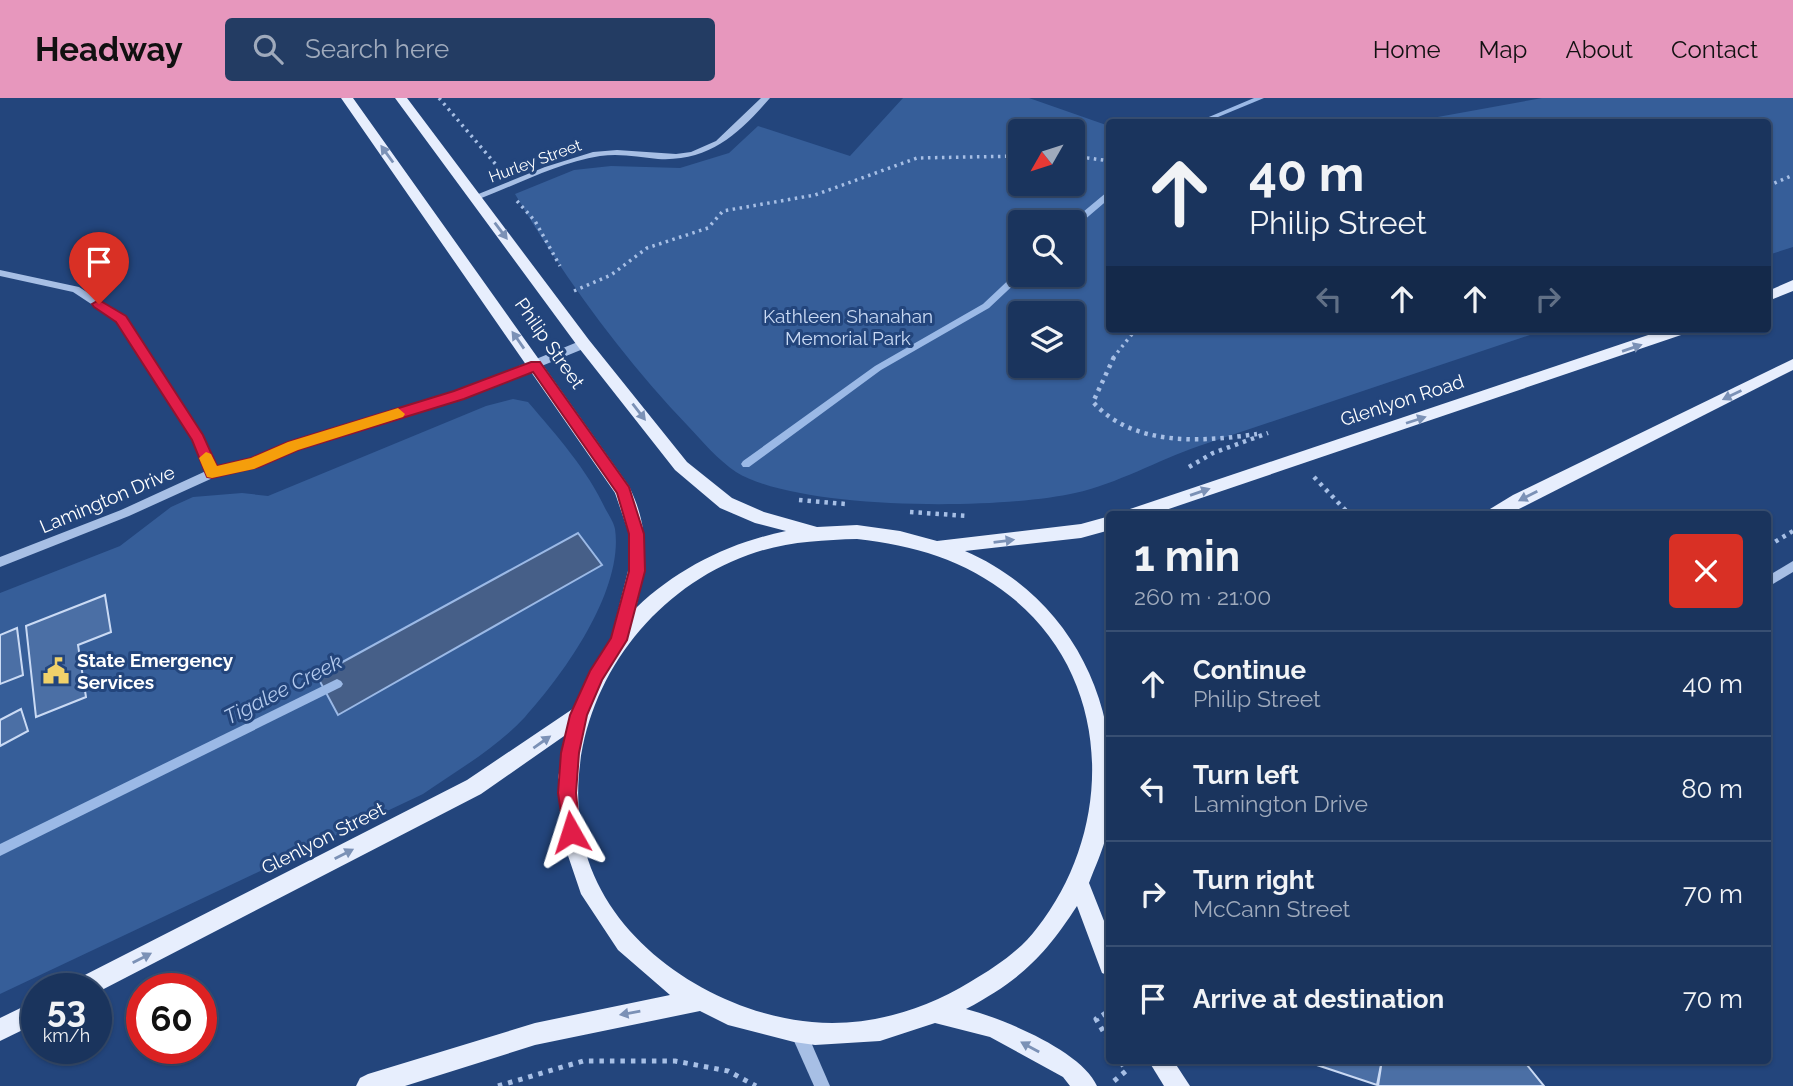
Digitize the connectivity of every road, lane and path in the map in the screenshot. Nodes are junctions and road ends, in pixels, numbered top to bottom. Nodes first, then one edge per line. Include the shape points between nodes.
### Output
1 (347, 98) edge
2 (401, 98) edge
3 (439, 98) edge
4 (766, 98) edge
5 (1008, 156) edge
6 (1085, 158) edge
7 (1106, 160) edge
8 (498, 167) dead end
9 (1793, 175) edge
10 (1771, 185) edge
11 (509, 193) dead end
12 (475, 197) junction
13 (561, 268) dead end
14 (0, 273) edge
15 (1793, 285) edge
16 (1771, 295) edge
17 (581, 302) dead end
18 (1132, 333) edge
19 (1670, 333) edge
20 (584, 344) junction
21 (1793, 364) edge
22 (536, 365) junction
23 (1183, 470) dead end
24 (212, 472) junction
25 (789, 499) dead end
26 (853, 505) dead end
27 (906, 511) dead end
28 (1145, 511) edge
29 (1501, 511) edge
30 (977, 516) dead end
31 (1106, 524) edge
32 (1793, 531) edge
33 (817, 533) junction
34 (1771, 544) edge
35 (936, 547) junction
36 (0, 562) edge
37 (1793, 566) edge
38 (1771, 580) edge
39 (619, 640) junction
40 (579, 715) junction
41 (1106, 769) edge
42 (1106, 785) edge
43 (1079, 885) junction
44 (1106, 955) edge
45 (112, 973) edge
46 (697, 1001) junction
47 (937, 1013) junction
48 (1106, 1013) dead end
49 (21, 1019) edge
50 (0, 1030) edge
51 (798, 1032) junction
52 (1106, 1036) edge
53 (1122, 1064) edge
54 (1162, 1064) edge
55 (1114, 1081) dead end
56 (368, 1086) edge
57 (498, 1086) edge
58 (756, 1086) edge
59 (822, 1086) edge
60 (1085, 1086) edge
61 (1178, 1086) edge

22 -> 1 main road, Philip Street
2 - 12 main road, Philip Street
3 - 8 path
4 - 12 street, Hurley Street via 722,140 688,158 618,152 594,155
5 - 17 path via 917,158 815,195 723,211 708,228 647,248 611,275 574,291
6 - 7 path
9 - 10 path
11 - 13 path via 535,221
12 -> 20 main road, Philip Street
14 - 24 street via 76,289 121,319 198,439
15 - 16 main road
18 - 23 path via 1107,365 1093,402 1108,418 1149,436 1227,439 1268,433 1213,453
28 -> 19 main road, Glenlyon Road
20 - 22 street, Lamington Drive
20 -> 33 main road, Philip Street via 699,483 726,503 761,518
21 -> 29 main road
22 - 24 street, Lamington Drive via 254,463
22 - 39 main road, Philip Street via 624,491 636,534 637,571
24 - 36 street, Lamington Drive via 125,513
25 - 26 path
27 - 30 path
35 -> 31 main road
32 - 34 path
33 - 35 main road via 857,532
33 - 39 main road via 743,549 708,565 645,610
35 - 41 main road via 1003,581 1057,634 1093,701
37 - 38 street
39 - 40 main road
45 -> 40 main road, Glenlyon Street via 474,787
40 - 46 main road via 567,793 581,872 600,910 626,945 658,976
42 - 43 main road via 1098,833
43 - 44 main road
43 - 47 main road via 1044,937 996,981
46 - 51 main road via 745,1022
46 -> 56 main road via 535,1034
47 - 51 main road via 892,1027 845,1034
60 -> 47 main road via 1071,1069 994,1027
48 - 52 path via 1096,1019
49 - 50 main road
51 - 59 street
53 - 55 path via 1126,1071
54 - 61 main road
57 - 58 path via 583,1061 675,1061 727,1071

